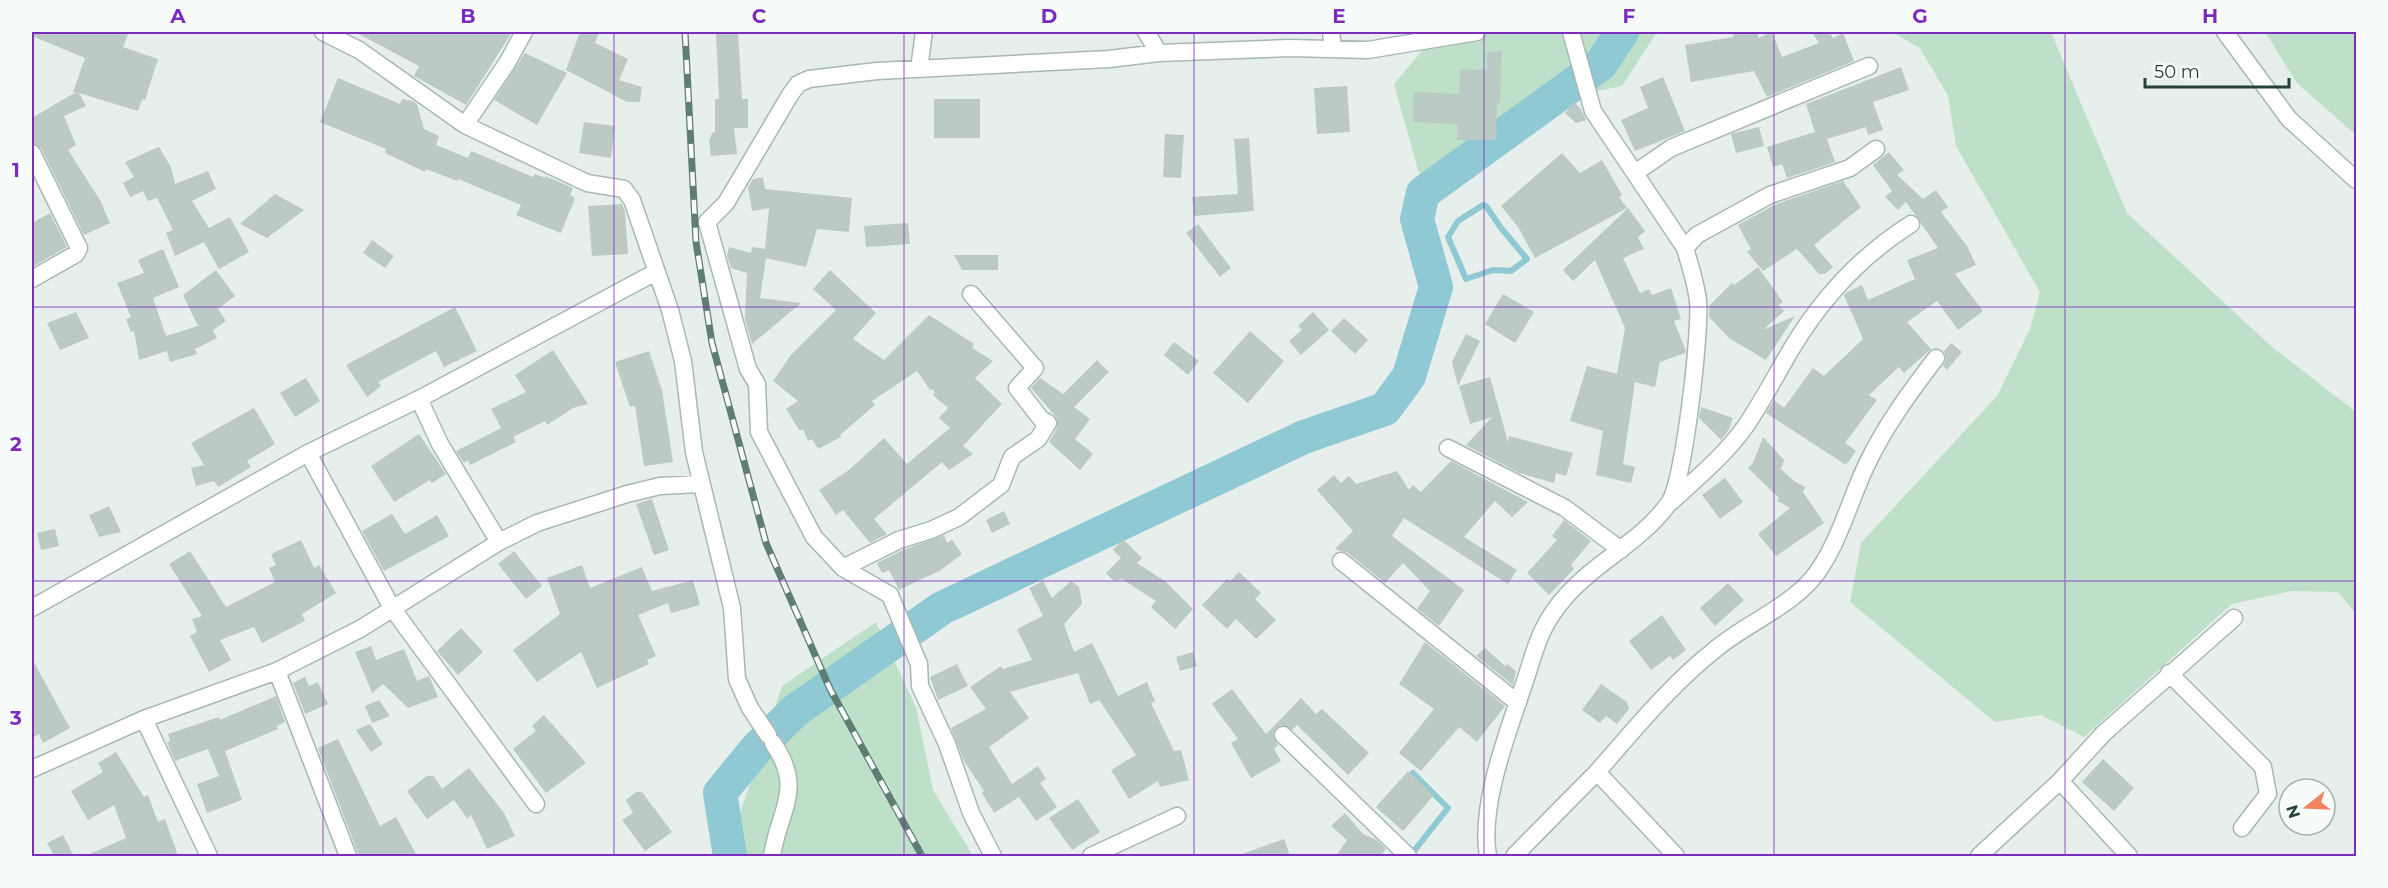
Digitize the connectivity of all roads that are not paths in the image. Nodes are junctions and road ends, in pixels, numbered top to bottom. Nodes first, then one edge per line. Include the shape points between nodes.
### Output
1 (323, 32) edge
2 (524, 32) edge
3 (924, 32) edge
4 (1146, 32) edge
5 (1477, 32) edge
6 (1571, 32) edge
7 (2225, 32) edge
8 (1332, 40) edge
9 (1159, 53) junction
10 (1869, 66) dead end
11 (919, 69) junction
12 (465, 125) junction
13 (1876, 150) dead end
14 (32, 153) edge
15 (1635, 173) junction
16 (2356, 180) edge
17 (1911, 224) dead end
18 (1684, 248) junction
19 (656, 272) junction
20 (32, 279) edge
21 (971, 294) dead end
22 (1936, 358) dead end
23 (419, 399) junction
24 (1448, 447) dead end
25 (308, 453) junction
26 (700, 484) junction
27 (1670, 502) junction
28 (499, 542) junction
29 (1621, 550) junction
30 (1341, 561) dead end
31 (843, 568) junction
32 (32, 608) edge
33 (393, 608) junction
34 (2234, 618) dead end
35 (277, 671) junction
36 (2169, 673) junction
37 (1518, 703) junction
38 (144, 719) junction
39 (1283, 735) dead end
40 (32, 769) edge
41 (1598, 772) junction
42 (2060, 781) junction
43 (536, 804) dead end
44 (1177, 816) dead end
45 (2242, 828) dead end
46 (209, 856) edge
47 (348, 856) edge
48 (772, 856) edge
49 (993, 856) edge
50 (1091, 856) edge
51 (1408, 856) edge
52 (1488, 856) edge
53 (1514, 856) edge
54 (1676, 856) edge
55 (1978, 856) edge
56 (2129, 856) edge

1 - 12 street via 358,50
2 - 12 street
3 - 11 street
4 - 9 street
5 - 8 street via 1368,50
6 - 15 street via 1591,105
7 - 16 street via 2289,119
8 - 9 street
9 - 11 street
10 - 15 street via 1671,148
11 - 31 street via 821,76 798,84 726,203 707,222 748,369 757,384 759,432 814,537
12 - 19 street via 587,183 624,189 638,213
13 - 18 street via 1850,168 1770,195 1697,235
14 - 20 street via 79,248 76,254
15 - 18 street
17 - 27 street via 1883,241 1836,287 1792,347 1744,428 1721,456
18 - 27 street via 1698,303 1690,399 1680,469
19 - 23 street
19 - 26 street via 683,361
21 - 31 street via 1035,368 1017,388 1048,423 1038,440 1012,457 1001,485 959,517 898,540
22 - 41 street via 1887,426 1814,577 1691,669
23 - 25 street
23 - 28 street via 446,454
24 - 29 street via 1565,508
25 - 32 street
25 - 33 street
26 - 28 street via 660,486 627,494 564,513
26 - 48 street via 726,575 737,679 750,708 781,756 790,791
27 - 29 street
28 - 33 street
29 - 37 street via 1583,580 1551,615 1541,633
30 - 37 street
31 - 49 street via 890,595 919,664 921,686 971,813
33 - 35 street
33 - 43 street
34 - 36 street
35 - 38 street
35 - 47 street
36 - 42 street via 2104,733
36 - 45 street via 2263,767 2268,794
37 - 52 street via 1486,825
38 - 40 street
38 - 46 street
39 - 51 street
41 - 53 street
41 - 54 street
42 - 55 street
42 - 56 street
44 - 50 street

